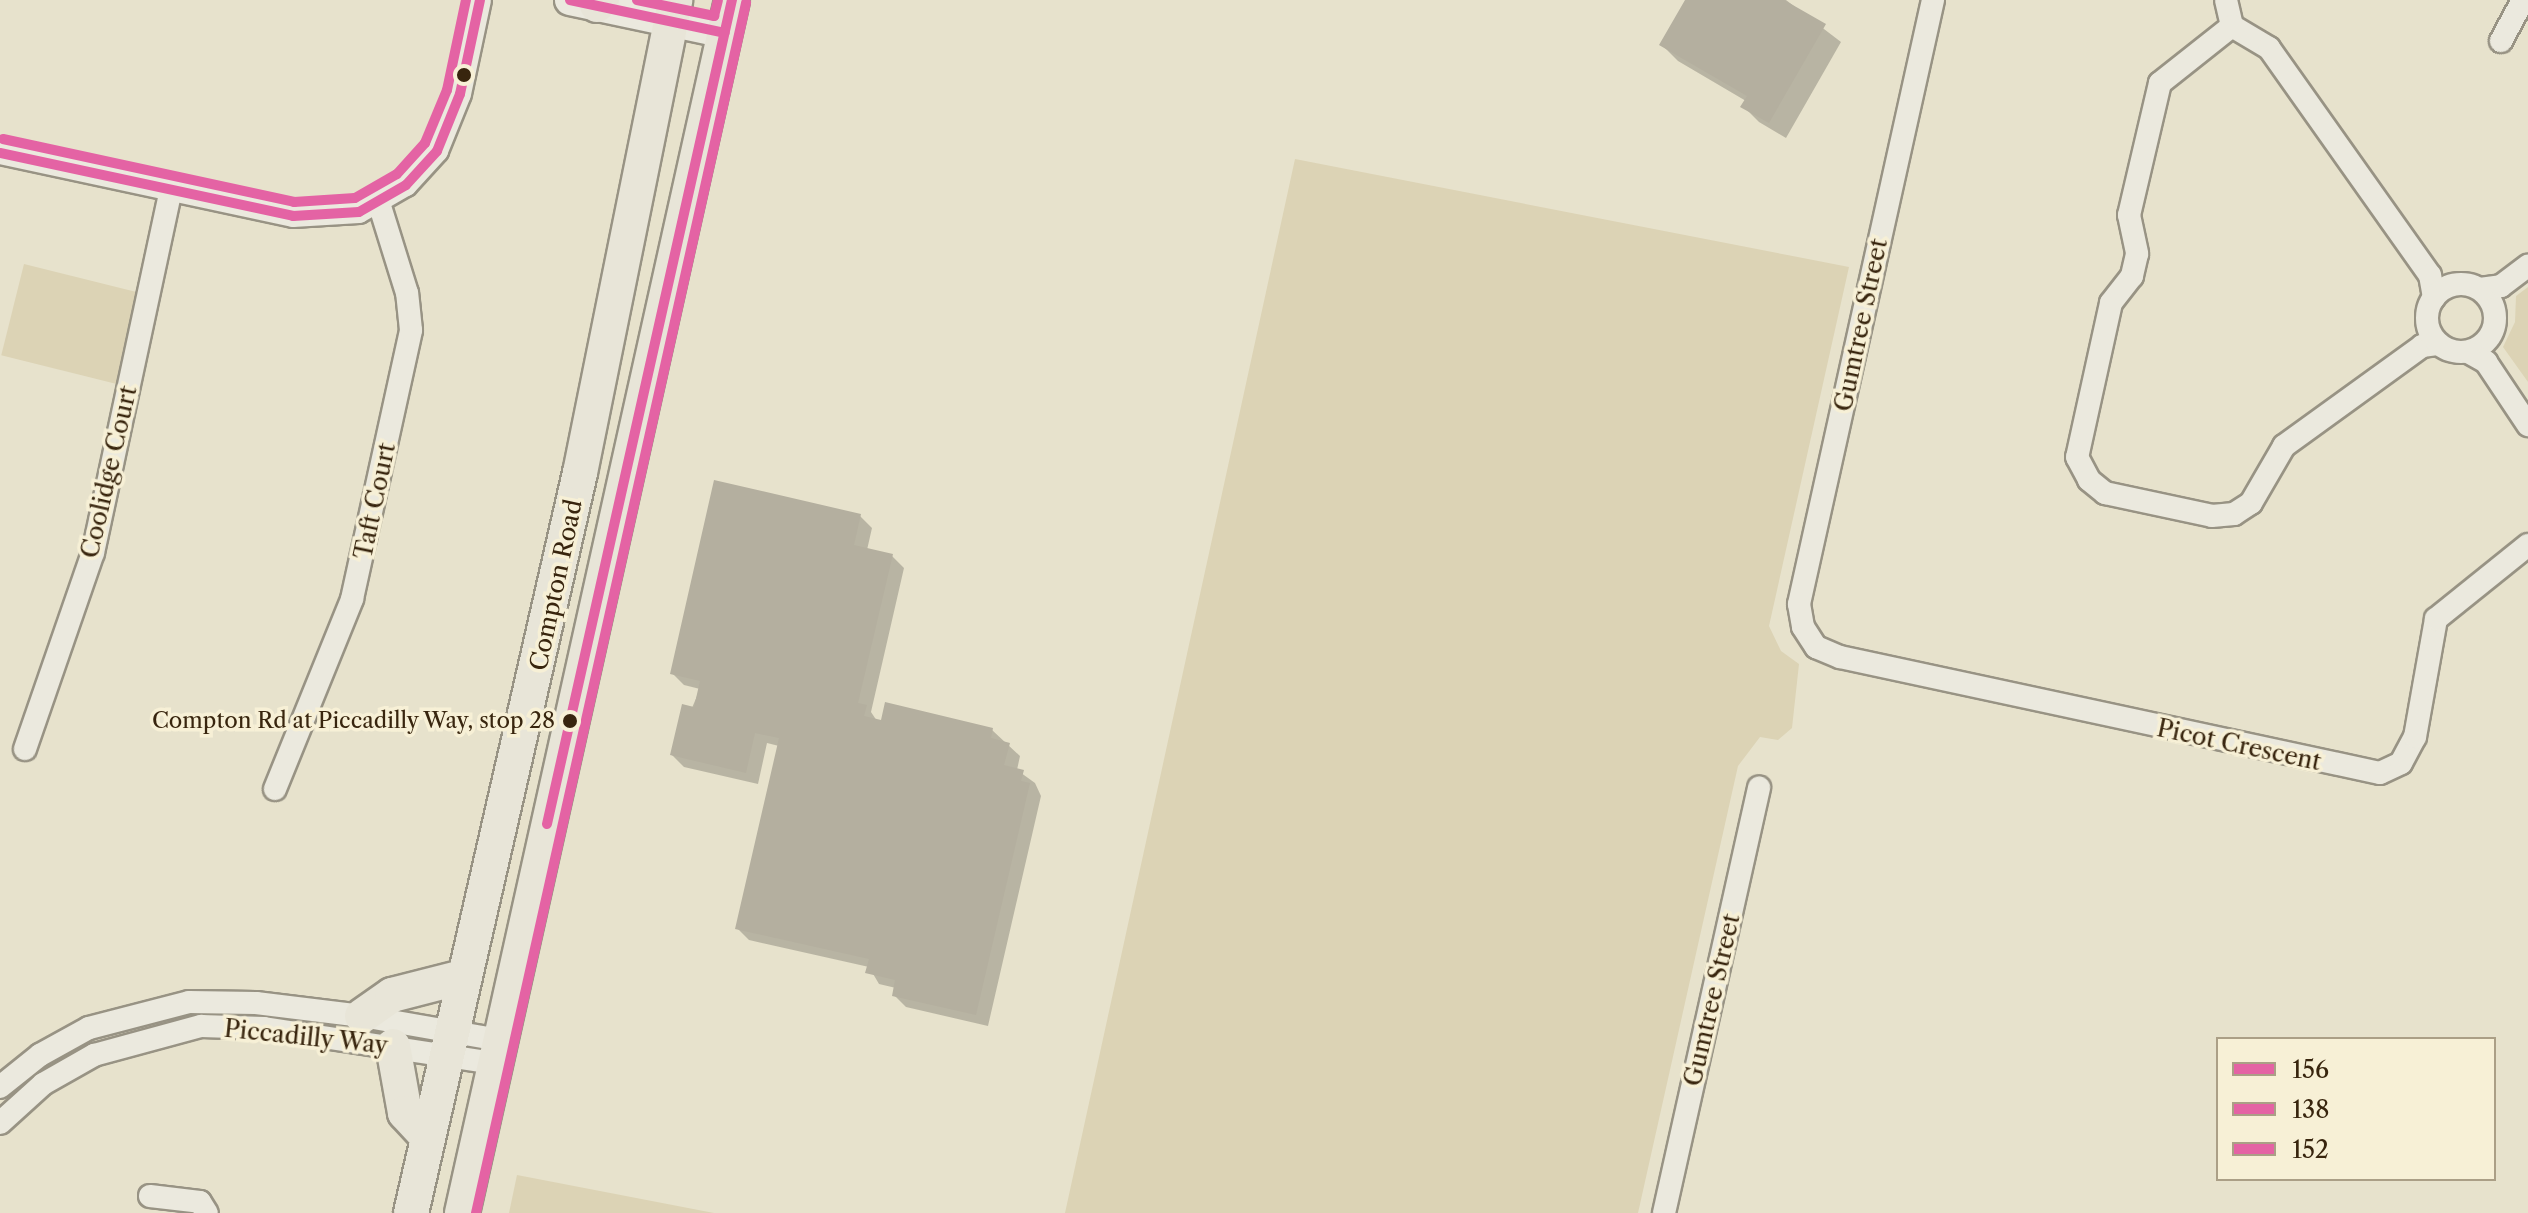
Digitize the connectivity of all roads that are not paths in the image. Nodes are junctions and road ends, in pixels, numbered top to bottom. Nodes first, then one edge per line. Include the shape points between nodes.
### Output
1 (480, 0) edge
2 (1933, 0) edge
3 (2226, 0) edge
4 (590, 2) edge
5 (2524, 5) edge
6 (673, 10) edge
7 (729, 16) edge
8 (2232, 26) junction
9 (2501, 41) dead end
10 (0, 153) edge
11 (171, 190) junction
12 (379, 203) junction
13 (2528, 266) edge
14 (2438, 286) junction
15 (2491, 293) junction
16 (2430, 339) junction
17 (2480, 352) junction
18 (2528, 425) edge
19 (2528, 545) edge
20 (1816, 647) joint
21 (25, 749) dead end
22 (1759, 787) dead end
23 (275, 789) dead end
24 (462, 977) junction
25 (362, 1016) junction
26 (448, 1042) junction
27 (393, 1046) junction
28 (496, 1052) junction
29 (0, 1087) edge
30 (0, 1123) edge
31 (427, 1137) junction
32 (150, 1196) dead end
33 (207, 1213) edge
34 (411, 1213) edge
35 (462, 1213) edge
36 (1664, 1213) edge

1 - 12 street via 450,125 418,173
2 - 20 street, Gumtree Street via 1799,604 1803,627
3 - 8 street
4 - 6 street
5 - 9 street
6 - 7 street
6 - 24 main road, Compton Road via 577,488
7 - 28 main road, Compton Road
8 - 14 street via 2269,48
8 - 16 street via 2160,83 2129,215 2137,254 2132,276 2111,303 2077,457 2089,480 2105,493 2212,516 2234,514 2251,503 2284,446
10 - 11 street
11 - 12 street via 305,217 347,214
11 - 21 street, Coolidge Court via 96,539
12 - 23 street, Taft Court via 407,293 411,330 352,599
13 - 15 street
14 - 15 street
14 - 16 street
15 - 17 street via 2495,324
16 - 17 street
17 - 18 street
19 - 20 street, Picot Crescent via 2436,619 2415,737 2401,763 2380,773 1840,657
22 - 36 street, Gumtree Street
24 - 25 main road via 392,995
24 - 26 main road, Compton Road
25 - 26 street, Piccadilly Way
25 - 29 street, Piccadilly Way via 228,1001 162,1007 112,1019 65,1039
26 - 27 street, Piccadilly Way
26 - 28 street, Piccadilly Way
26 - 31 main road, Compton Road
27 - 30 street, Piccadilly Way via 243,1026 171,1032 115,1046 66,1068 20,1101
27 - 31 main road via 405,1113
28 - 35 main road, Compton Road
31 - 34 main road, Compton Road
32 - 33 street via 200,1202

